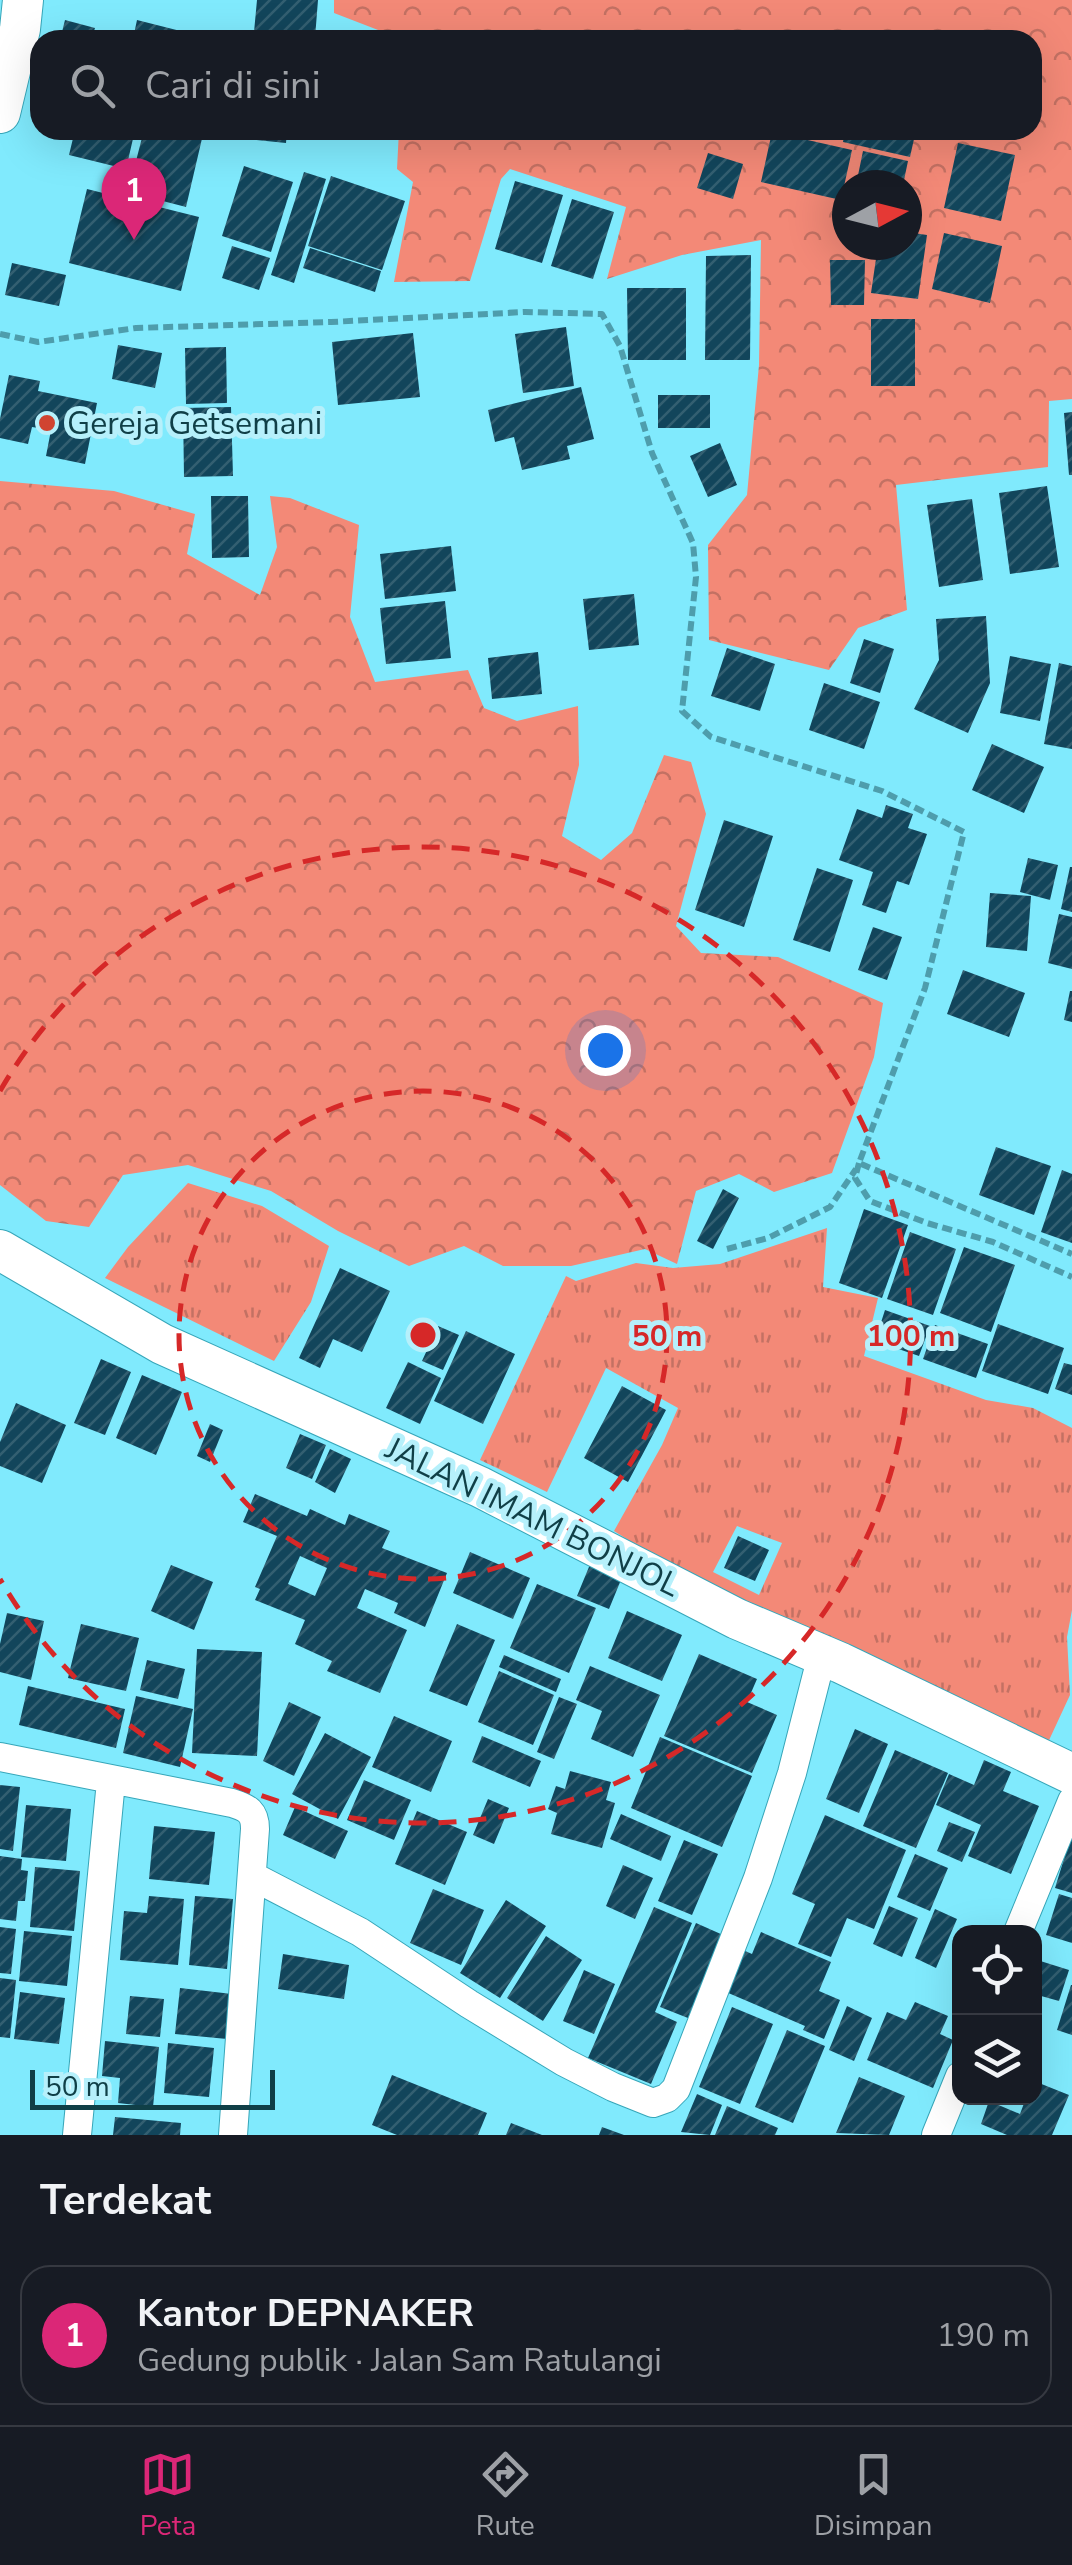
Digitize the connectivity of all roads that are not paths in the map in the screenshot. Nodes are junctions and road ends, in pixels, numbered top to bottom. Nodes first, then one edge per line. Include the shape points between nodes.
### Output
1 (22, 0) edge
2 (0, 113) edge
3 (0, 1250) edge
4 (822, 1655) junction
5 (0, 1757) edge
6 (1072, 1774) edge
7 (110, 1781) junction
8 (1072, 1801) edge
9 (252, 1876) junction
10 (1021, 1925) edge
11 (952, 2096) edge
12 (77, 2135) edge
13 (233, 2135) edge
14 (936, 2135) edge

1 - 2 main road
3 - 4 main road, JALAN IMAM BONJOL via 162,1344 480,1487
4 - 6 main road, JALAN IMAM BONJOL
4 - 9 street via 758,1878 676,2088 660,2102 632,2096 564,2062 360,1932
5 - 7 street
7 - 9 street via 251,1812
7 - 12 street
8 - 10 street
9 - 13 street
11 - 14 street

